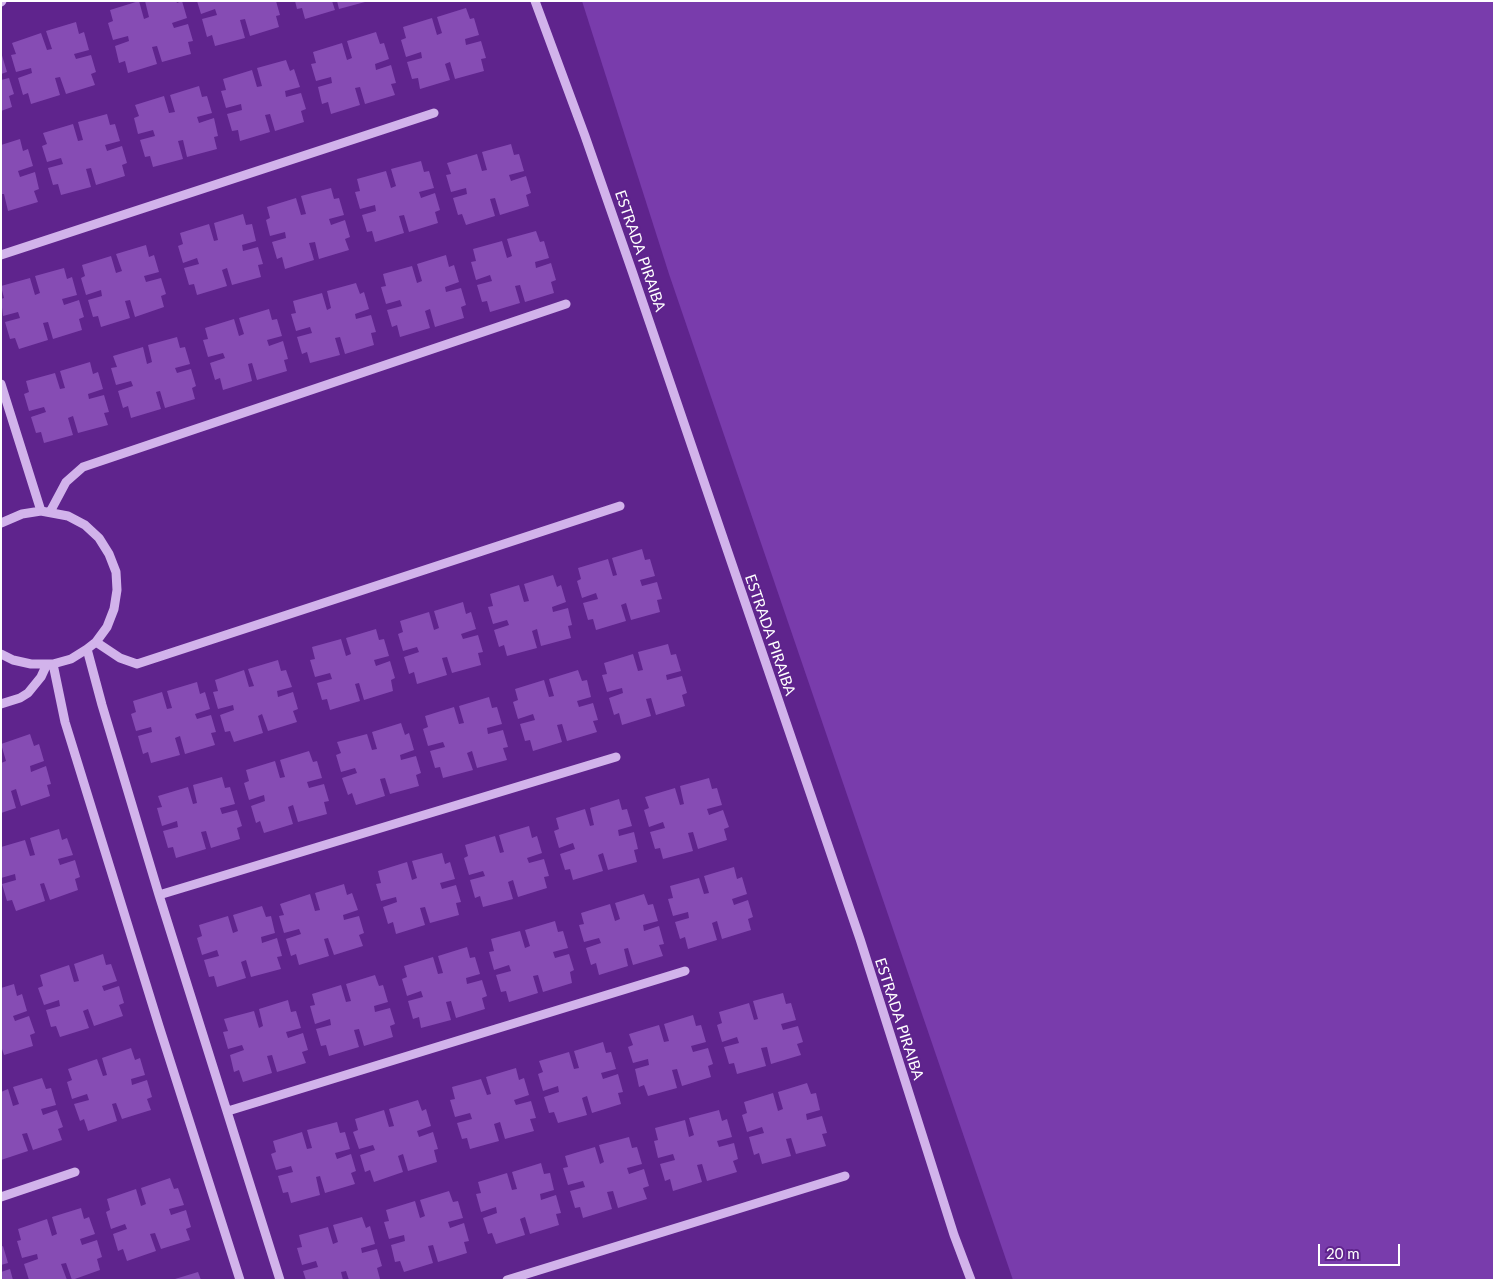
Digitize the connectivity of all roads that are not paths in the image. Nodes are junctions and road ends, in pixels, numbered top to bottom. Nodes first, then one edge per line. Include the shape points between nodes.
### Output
1 (535, 1) edge
2 (434, 112) dead end
3 (1, 255) edge
4 (566, 304) dead end
5 (1, 384) edge
6 (620, 506) dead end
7 (46, 512) junction
8 (2, 519) edge
9 (96, 642) junction
10 (87, 649) junction
11 (1, 654) edge
12 (50, 664) junction
13 (1, 704) edge
14 (616, 757) dead end
15 (159, 895) junction
16 (685, 970) dead end
17 (228, 1111) junction
18 (75, 1172) dead end
19 (845, 1176) dead end
20 (1, 1197) edge
21 (240, 1280) edge
22 (280, 1280) edge
23 (507, 1280) edge
24 (971, 1280) edge

1 - 24 street, ESTRADA PIRAIBA via 626,253 860,939 954,1236
2 - 3 street
4 - 7 street via 83,467 66,482
5 - 7 street
6 - 9 street via 137,664 120,658
7 - 8 street
7 - 9 street via 68,516 85,525 99,538 116,572 114,609
9 - 10 street
10 - 12 street via 70,659
10 - 15 street
11 - 12 street via 22,662
12 - 13 street via 28,693
12 - 21 street via 68,732
14 - 15 street
15 - 17 street
16 - 17 street
17 - 22 street
18 - 20 street
19 - 23 street

